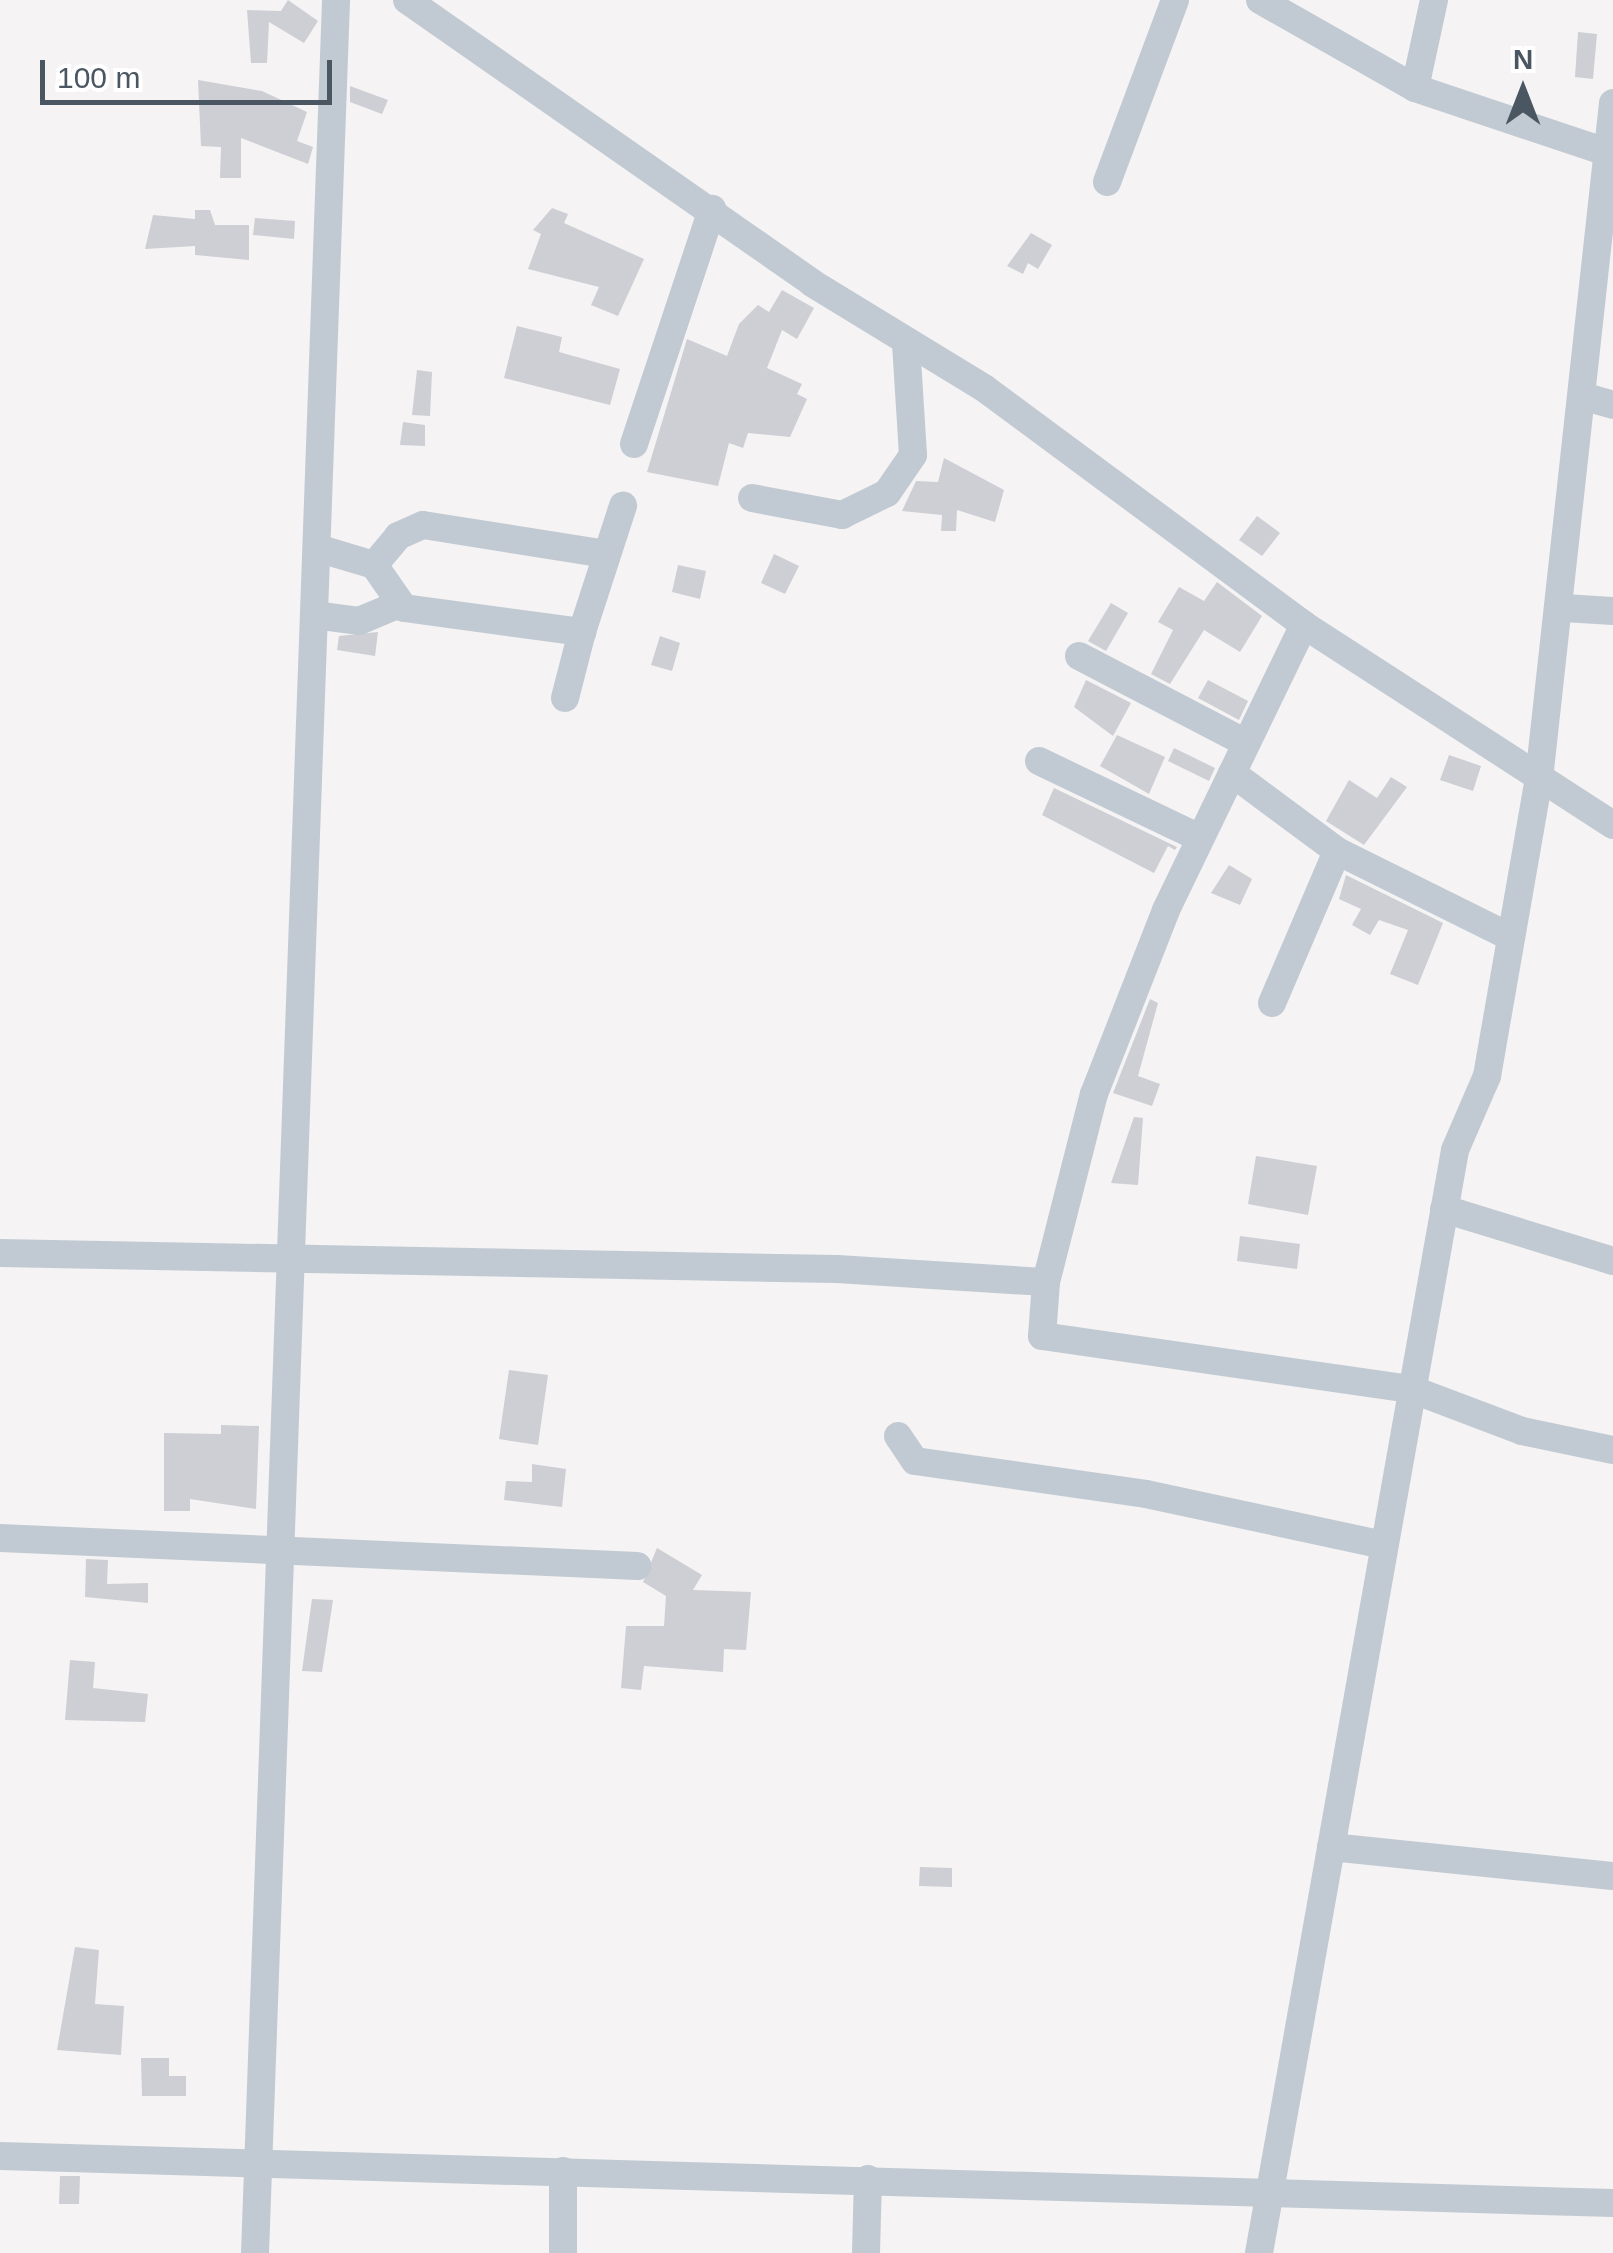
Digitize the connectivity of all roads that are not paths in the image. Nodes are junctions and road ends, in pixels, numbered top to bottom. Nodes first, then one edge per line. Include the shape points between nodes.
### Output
1 (336, 0) edge
2 (407, 0) edge
3 (1175, 0) edge
4 (1260, 0) edge
5 (1434, 0) edge
6 (1415, 88) junction
7 (1613, 103) edge
8 (1606, 152) junction
9 (1106, 182) dead end
10 (712, 209) junction
11 (906, 344) junction
12 (1582, 396) junction
13 (1613, 405) edge
14 (634, 444) dead end
15 (752, 498) dead end
16 (623, 506) dead end
17 (317, 548) junction
18 (607, 554) junction
19 (374, 565) junction
20 (397, 605) junction
21 (1564, 608) junction
22 (1613, 611) edge
23 (314, 615) junction
24 (1304, 626) junction
25 (582, 632) junction
26 (1079, 656) dead end
27 (565, 698) dead end
28 (1246, 742) junction
29 (1039, 761) dead end
30 (1232, 773) junction
31 (1538, 779) junction
32 (1613, 825) edge
33 (1200, 838) junction
34 (1336, 851) junction
35 (1510, 938) junction
36 (1272, 1003) dead end
37 (1444, 1209) junction
38 (0, 1252) edge
39 (287, 1256) junction
40 (1613, 1261) edge
41 (1046, 1282) junction
42 (1411, 1389) junction
43 (898, 1436) dead end
44 (1613, 1450) edge
45 (0, 1538) edge
46 (1384, 1545) junction
47 (277, 1547) junction
48 (638, 1566) dead end
49 (1331, 1847) junction
50 (1613, 1876) edge
51 (0, 2156) edge
52 (259, 2162) junction
53 (562, 2170) junction
54 (868, 2179) junction
55 (1271, 2191) junction
56 (1613, 2204) edge
57 (255, 2253) edge
58 (564, 2253) edge
59 (866, 2253) edge
60 (1259, 2253) edge

1 - 17 street
2 - 10 street
3 - 9 street
4 - 6 street
5 - 6 street
6 - 8 street
7 - 8 street
8 - 12 street
10 - 11 street
10 - 14 street
11 - 15 street via 914,455 887,493 842,515
11 - 24 street via 1080,457
12 - 13 street
12 - 21 street
16 - 18 street
17 - 19 street
17 - 23 street
18 - 19 street via 424,526 398,536
18 - 25 street
19 - 20 street
20 - 23 street via 359,621
20 - 25 street
21 - 22 street
21 - 31 street
23 - 39 street
24 - 28 street
24 - 31 street
25 - 27 street
26 - 28 street
28 - 30 street
29 - 33 street
30 - 33 street
30 - 34 street
31 - 32 street
31 - 35 street
33 - 41 street via 1094,1094
34 - 35 street
34 - 36 street
35 - 37 street via 1486,1076 1455,1150
37 - 40 street
37 - 42 street
38 - 39 street
39 - 41 street
39 - 47 street
41 - 42 street via 1042,1336
42 - 44 street via 1490,1422
42 - 46 street
43 - 46 street via 915,1461 1146,1494
45 - 47 street
46 - 49 street
47 - 48 street
47 - 52 street
49 - 50 street
49 - 55 street
51 - 52 street
52 - 53 street
52 - 57 street
53 - 54 street
53 - 58 street
54 - 55 street
54 - 59 street
55 - 56 street
55 - 60 street

